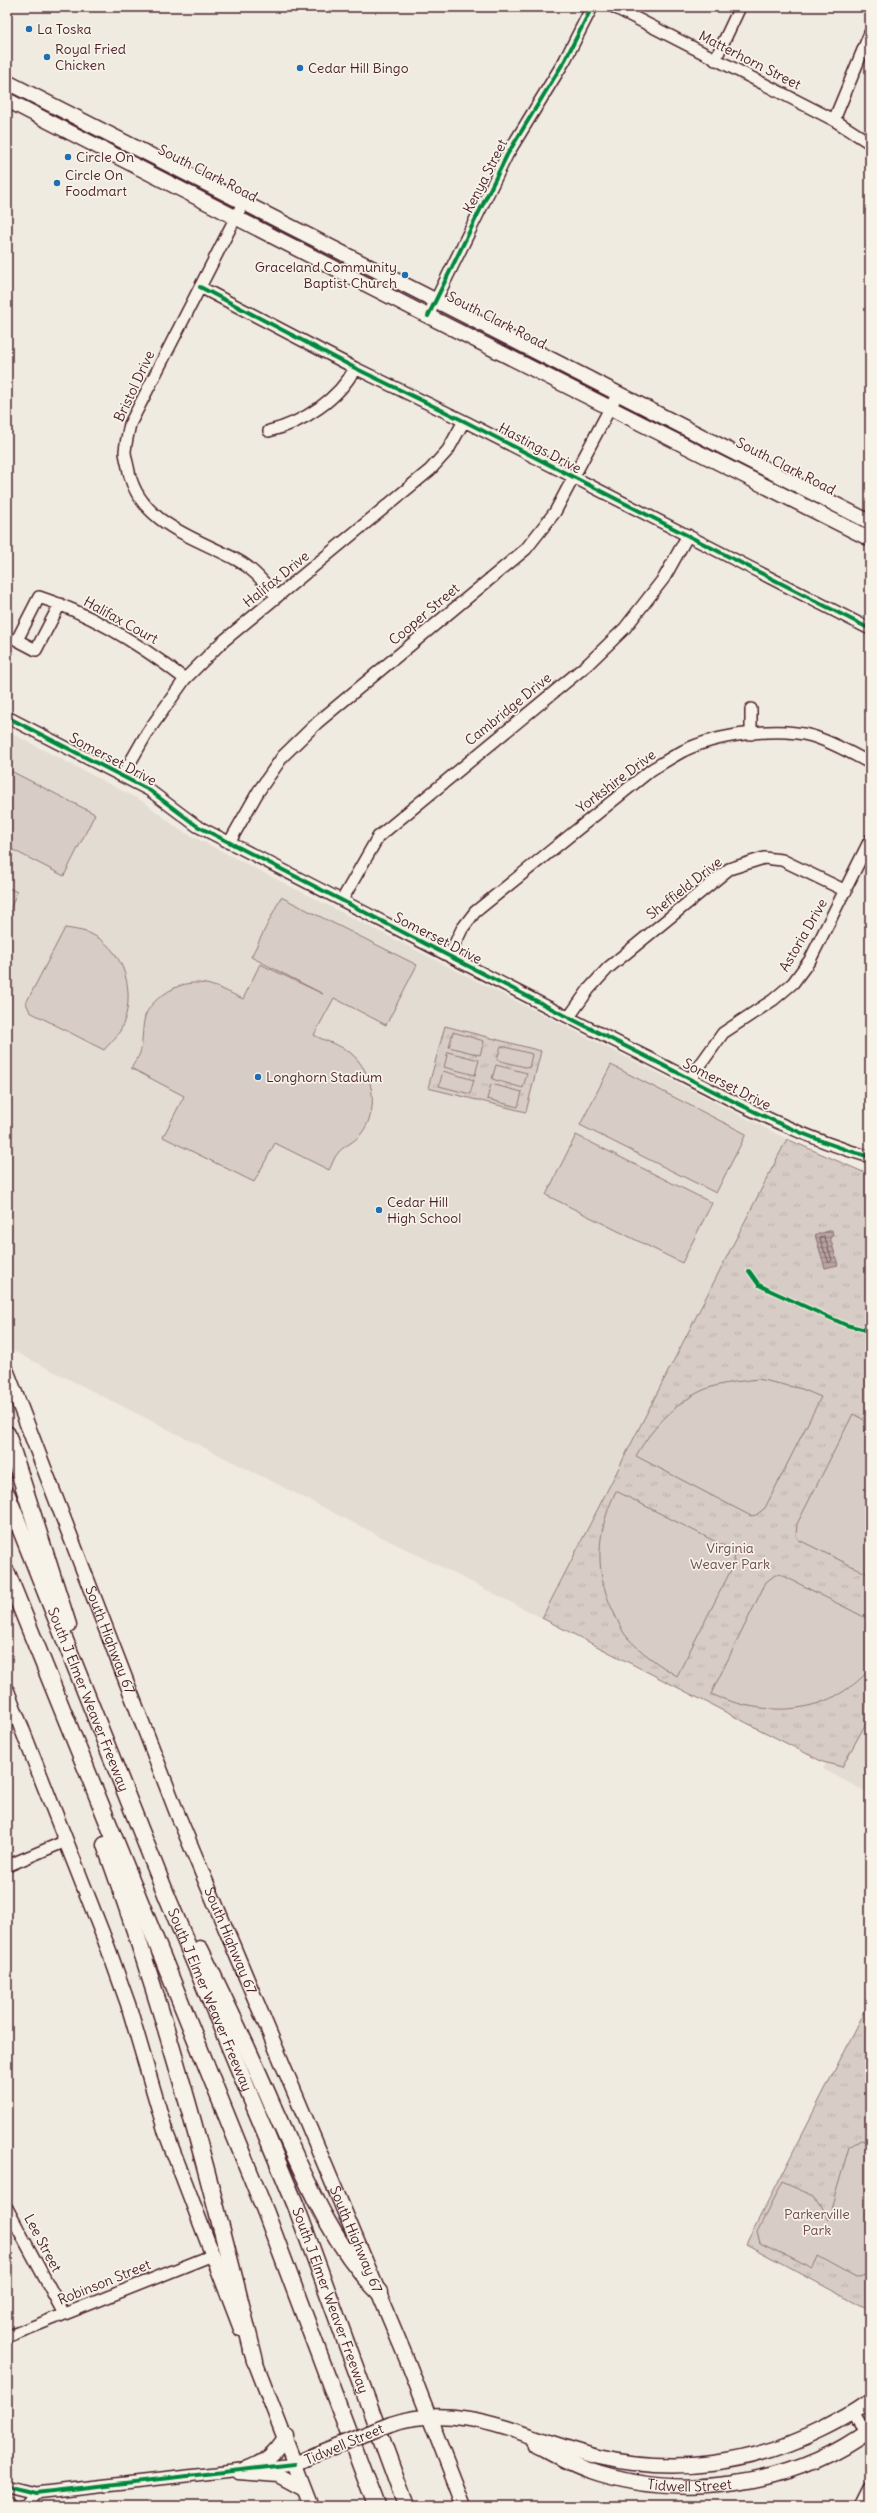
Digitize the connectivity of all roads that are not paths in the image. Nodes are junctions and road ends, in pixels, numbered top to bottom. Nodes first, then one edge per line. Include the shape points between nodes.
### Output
1 (592, 7) edge
2 (614, 7) edge
3 (740, 7) edge
4 (870, 33) edge
5 (715, 60) junction
6 (7, 82) edge
7 (7, 100) edge
8 (834, 120) junction
9 (870, 143) edge
10 (243, 203) junction
11 (235, 218) junction
12 (200, 287) junction
13 (436, 301) junction
14 (428, 316) junction
15 (354, 368) junction
16 (618, 393) junction
17 (610, 408) junction
18 (464, 420) junction
19 (269, 431) dead end
20 (574, 479) junction
21 (870, 522) edge
22 (688, 535) junction
23 (870, 539) edge
24 (277, 597) junction
25 (60, 604) junction
26 (870, 629) edge
27 (185, 679) junction
28 (751, 709) dead end
29 (7, 717) edge
30 (751, 734) junction
31 (870, 763) edge
32 (123, 775) junction
33 (870, 840) edge
34 (229, 843) junction
35 (846, 891) junction
36 (342, 900) junction
37 (448, 956) junction
38 (569, 1017) junction
39 (691, 1078) junction
40 (870, 1157) edge
41 (7, 1372) edge
42 (7, 1434) edge
43 (7, 1495) edge
44 (7, 1573) edge
45 (11, 1586) edge
46 (72, 1658) junction
47 (7, 1691) edge
48 (95, 1793) junction
49 (66, 1841) junction
50 (7, 1866) edge
51 (166, 1894) junction
52 (7, 2208) edge
53 (213, 2255) junction
54 (379, 2292) junction
55 (64, 2314) junction
56 (7, 2337) edge
57 (255, 2361) junction
58 (870, 2401) edge
59 (852, 2412) junction
60 (429, 2416) junction
61 (513, 2432) junction
62 (869, 2433) edge
63 (286, 2436) junction
64 (295, 2464) junction
65 (238, 2472) junction
66 (7, 2486) edge
67 (870, 2488) edge
68 (304, 2489) junction
69 (35, 2493) junction
70 (7, 2502) edge
71 (10, 2506) edge
72 (25, 2506) edge
73 (311, 2506) edge
74 (376, 2506) edge
75 (406, 2506) edge
76 (464, 2506) edge
77 (861, 2506) edge

1 - 13 street, Kenya Street via 565,60 507,155
2 - 5 street, Matterhorn Street
3 - 5 street
4 - 8 street
5 - 8 street, Matterhorn Street
6 - 10 main road, South Clark Road
7 - 11 main road, South Clark Road
8 - 9 street, Matterhorn Street
10 - 11 street, Bristol Drive
10 - 13 main road, South Clark Road
11 - 12 street, Bristol Drive
11 - 14 main road, South Clark Road
12 - 15 street, Hastings Drive
12 - 24 street, Bristol Drive via 130,424 125,452 131,480 142,501 160,520 187,537 238,560 255,572
13 - 14 street, Kenya Street
13 - 16 main road, South Clark Road
14 - 17 main road, South Clark Road
15 - 18 street, Hastings Drive
15 - 19 street via 348,381 336,395 293,423
16 - 17 street, Cooper Street
16 - 21 main road, South Clark Road
17 - 20 street, Cooper Street
17 - 23 main road, South Clark Road
18 - 20 street, Hastings Drive
18 - 24 street, Halifax Drive via 448,450 430,470
20 - 22 street, Hastings Drive
20 - 34 street, Cooper Street via 555,512 526,549 318,722 283,756 258,792
22 - 26 street, Hastings Drive
22 - 36 street, Cambridge Drive via 664,578 625,628 588,664 378,837
24 - 27 street, Halifax Drive via 221,642
25 - 25 street, Halifax Court via 36,650 17,640 39,596
25 - 27 street, Halifax Court via 142,646
27 - 32 street, Halifax Drive via 147,733
28 - 30 street
29 - 32 street, Somerset Drive
30 - 31 street, Yorkshire Drive via 782,732 810,736 831,743
30 - 37 street, Yorkshire Drive via 709,741 683,751 651,770 475,912 462,929
32 - 34 street, Somerset Drive via 149,790 197,826
33 - 35 street, Astoria Drive
34 - 36 street, Somerset Drive
35 - 38 street, Sheffield Drive via 782,860 764,858 729,869 608,968
35 - 39 street, Astoria Drive via 810,960 793,983 773,1000 723,1033
36 - 37 street, Somerset Drive
37 - 38 street, Somerset Drive
38 - 39 street, Somerset Drive
39 - 40 street, Somerset Drive via 776,1122 844,1150
41 - 54 main road, South Highway 67 via 177,1813
42 - 46 highway via 67,1620
43 - 46 highway, South J Elmer Weaver Freeway
44 - 45 highway, South J Elmer Weaver Freeway
45 - 48 highway, South J Elmer Weaver Freeway
46 - 51 highway, South J Elmer Weaver Freeway
47 - 49 main road
48 - 57 highway via 101,1834 154,1985 201,2150
48 - 74 highway, South J Elmer Weaver Freeway via 266,2213
49 - 50 street
49 - 53 main road via 123,1990 166,2133
51 - 54 highway via 184,1918 234,2018 326,2220 358,2272
51 - 75 highway, South J Elmer Weaver Freeway via 296,2206
52 - 55 street, Lee Street
53 - 55 street, Robinson Street
53 - 57 main road
54 - 60 main road, South Highway 67
55 - 56 street, Robinson Street
57 - 63 main road
58 - 59 main road, Tidwell Street
59 - 61 main road, Tidwell Street via 798,2441 765,2453 724,2463 656,2465 599,2457
59 - 62 street
60 - 61 main road, Tidwell Street via 457,2416
60 - 64 main road, Tidwell Street, bridge via 391,2424
60 - 76 main road, South Highway 67
61 - 62 main road, Tidwell Street via 567,2462 600,2474 637,2482 692,2486 727,2483 790,2471 821,2459
63 - 64 main road
63 - 65 main road via 274,2453 264,2461
64 - 65 street, Tidwell Street
64 - 68 main road
65 - 68 main road via 278,2475
65 - 69 street, Tidwell Street
66 - 69 street, Tidwell Street
67 - 77 street
68 - 73 main road
69 - 72 street
70 - 71 street

